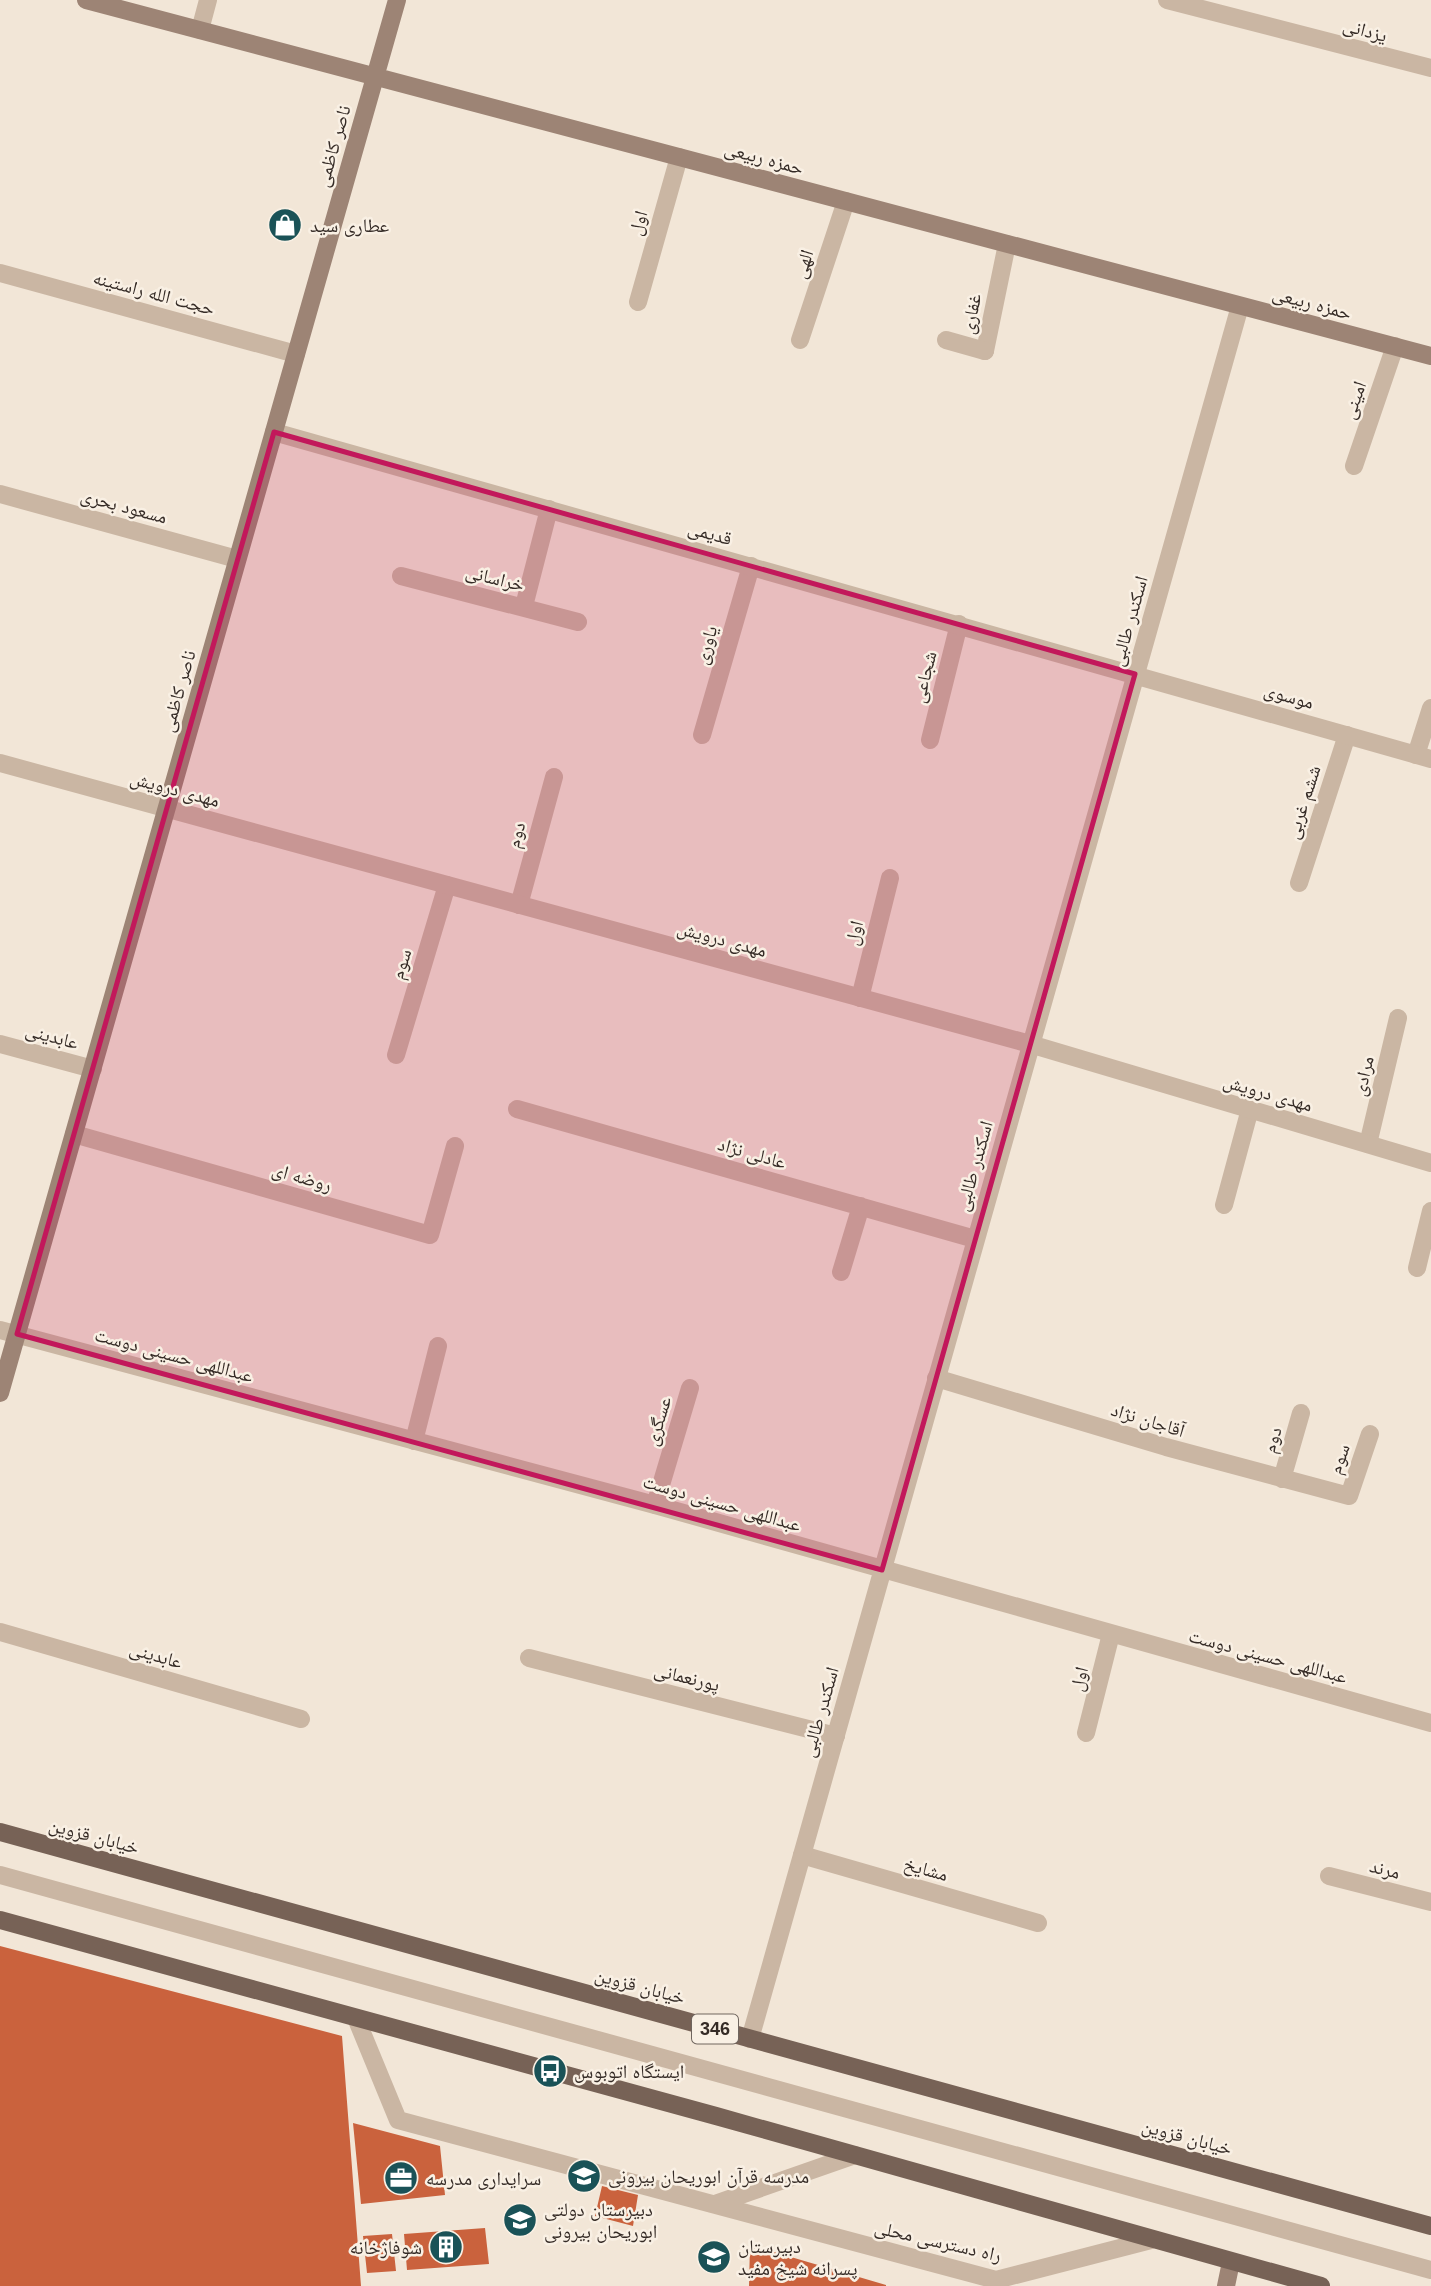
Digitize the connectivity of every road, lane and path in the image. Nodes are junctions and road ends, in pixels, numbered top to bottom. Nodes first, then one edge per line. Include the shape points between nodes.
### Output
1 (87, 0) edge
2 (208, 0) edge
3 (397, 0) edge
4 (1167, 0) edge
5 (200, 30) junction
6 (1431, 68) edge
7 (375, 76) junction
8 (679, 157) junction
9 (846, 201) junction
10 (1007, 244) junction
11 (0, 273) edge
12 (638, 302) dead end
13 (1240, 306) junction
14 (800, 340) dead end
15 (946, 340) dead end
16 (1395, 346) junction
17 (296, 354) junction
18 (1431, 356) edge
19 (274, 432) junction
20 (1354, 466) dead end
21 (0, 494) edge
22 (549, 509) junction
23 (237, 559) junction
24 (751, 566) junction
25 (401, 576) dead end
26 (524, 606) junction
27 (578, 622) dead end
28 (959, 624) junction
29 (1135, 674) junction
30 (1431, 708) edge
31 (1347, 735) junction
32 (702, 736) dead end
33 (930, 740) dead end
34 (1423, 757) edge
35 (0, 763) edge
36 (554, 777) dead end
37 (167, 808) junction
38 (890, 878) dead end
39 (1298, 883) dead end
40 (447, 885) junction
41 (519, 905) junction
42 (860, 998) junction
43 (1398, 1018) dead end
44 (0, 1044) edge
45 (1030, 1044) junction
46 (396, 1055) dead end
47 (93, 1069) junction
48 (517, 1109) dead end
49 (1250, 1109) junction
50 (74, 1135) junction
51 (1368, 1144) junction
52 (455, 1146) dead end
53 (1431, 1163) edge
54 (1224, 1205) dead end
55 (861, 1206) junction
56 (1431, 1211) edge
57 (975, 1238) junction
58 (1417, 1268) dead end
59 (841, 1272) dead end
60 (8, 1332) edge
61 (438, 1346) dead end
62 (936, 1378) junction
63 (690, 1388) dead end
64 (0, 1393) edge
65 (1301, 1413) dead end
66 (1370, 1434) dead end
67 (414, 1441) junction
68 (1282, 1479) junction
69 (1349, 1496) joint
70 (655, 1506) junction
71 (882, 1570) junction
72 (0, 1632) edge
73 (1111, 1634) junction
74 (529, 1658) dead end
75 (301, 1719) dead end
76 (1431, 1723) edge
77 (1086, 1733) dead end
78 (835, 1736) junction
79 (0, 1832) edge
80 (802, 1855) junction
81 (0, 1875) edge
82 (1329, 1876) dead end
83 (1431, 1902) edge
84 (0, 1920) edge
85 (1038, 1923) dead end
86 (356, 2018) junction
87 (750, 2039) junction
88 (855, 2155) junction
89 (715, 2204) junction
90 (1431, 2226) edge
91 (1151, 2240) junction
92 (1231, 2262) junction
93 (1431, 2270) edge
94 (1226, 2286) edge
95 (1321, 2286) edge

1 - 5 main road, حمزه ربیعی
2 - 5 street
3 - 7 main road, ناصر کاظمی
4 - 6 street, یزدانی
5 - 7 main road, حمزه ربیعی
7 - 8 main road, حمزه ربیعی
7 - 17 main road, ناصر کاظمی
8 - 9 main road, حمزه ربیعی
8 - 12 street, اول
9 - 10 main road, حمزه ربیعی
9 - 14 street, الهی
10 - 13 main road, حمزه ربیعی
10 - 15 street, غفاری via 985,351
11 - 17 street, حجت الله راستینه
13 - 16 main road, حمزه ربیعی
13 - 29 street, اسکندر طالبی
16 - 18 main road, حمزه ربیعی
16 - 20 street, امینی
17 - 19 main road, ناصر کاظمی
19 - 22 street, قدیمی
19 - 23 main road, ناصر کاظمی
21 - 23 street, مسعود بحری
22 - 24 street, قدیمی
22 - 26 street
23 - 37 main road, ناصر کاظمی
24 - 28 street, قدیمی
24 - 32 street, یاوری
25 - 26 street, خراسانی
26 - 27 street, خراسانی
28 - 29 street, قدیمی
28 - 33 street, شجاعی
29 - 31 street, موسوی
29 - 45 street, اسکندر طالبی
30 - 34 street
31 - 34 street, موسوی
31 - 39 street, ششم غربی
35 - 37 street, مهدی درویش
36 - 41 street, دوم
37 - 40 street, مهدی درویش
37 - 47 main road, ناصر کاظمی
38 - 42 street, اول
40 - 41 street, مهدی درویش
40 - 46 street, سوم
41 - 42 street, مهدی درویش
42 - 45 street, مهدی درویش
43 - 51 street, مرادی
44 - 47 street, عابدینی
45 - 49 street, مهدی درویش
45 - 57 street, اسکندر طالبی
47 - 50 main road, ناصر کاظمی
48 - 55 street, عادلی نژاد
49 - 51 street, مهدی درویش
49 - 54 street
50 - 52 street, روضه ای via 430,1235
50 - 60 main road, ناصر کاظمی
51 - 53 street, مهدی درویش
55 - 57 street, عادلی نژاد
55 - 59 street
56 - 58 street
57 - 62 street, اسکندر طالبی
60 - 64 main road, ناصر کاظمی
60 - 67 street, عبداللهی حسینی دوست
61 - 67 street
62 - 68 street, آقاجان نژاد
62 - 71 street, اسکندر طالبی
63 - 70 street, عسگری
65 - 68 street, دوم
66 - 69 street, سوم
67 - 70 street, عبداللهی حسینی دوست
68 - 69 street, آقاجان نژاد
70 - 71 street, عبداللهی حسینی دوست
71 - 73 street, عبداللهی حسینی دوست
71 - 78 street, اسکندر طالبی
72 - 75 street, عابدینی
73 - 76 street, عبداللهی حسینی دوست
73 - 77 street, اول
74 - 78 street, پورنعمانی
78 - 80 street, اسکندر طالبی
79 - 87 main road, خیابان قزوین / 346
80 - 85 street, مشایخ
80 - 87 street, اسکندر طالبی
81 - 93 street
82 - 83 street, مرند
84 - 86 main road
86 - 88 main road
86 - 89 street, راه دسترسی محلی via 398,2120
87 - 90 main road, خیابان قزوین / 346
88 - 89 street
88 - 91 main road
89 - 91 street, راه دسترسی محلی via 996,2280
91 - 92 main road
92 - 94 main road
92 - 95 main road

